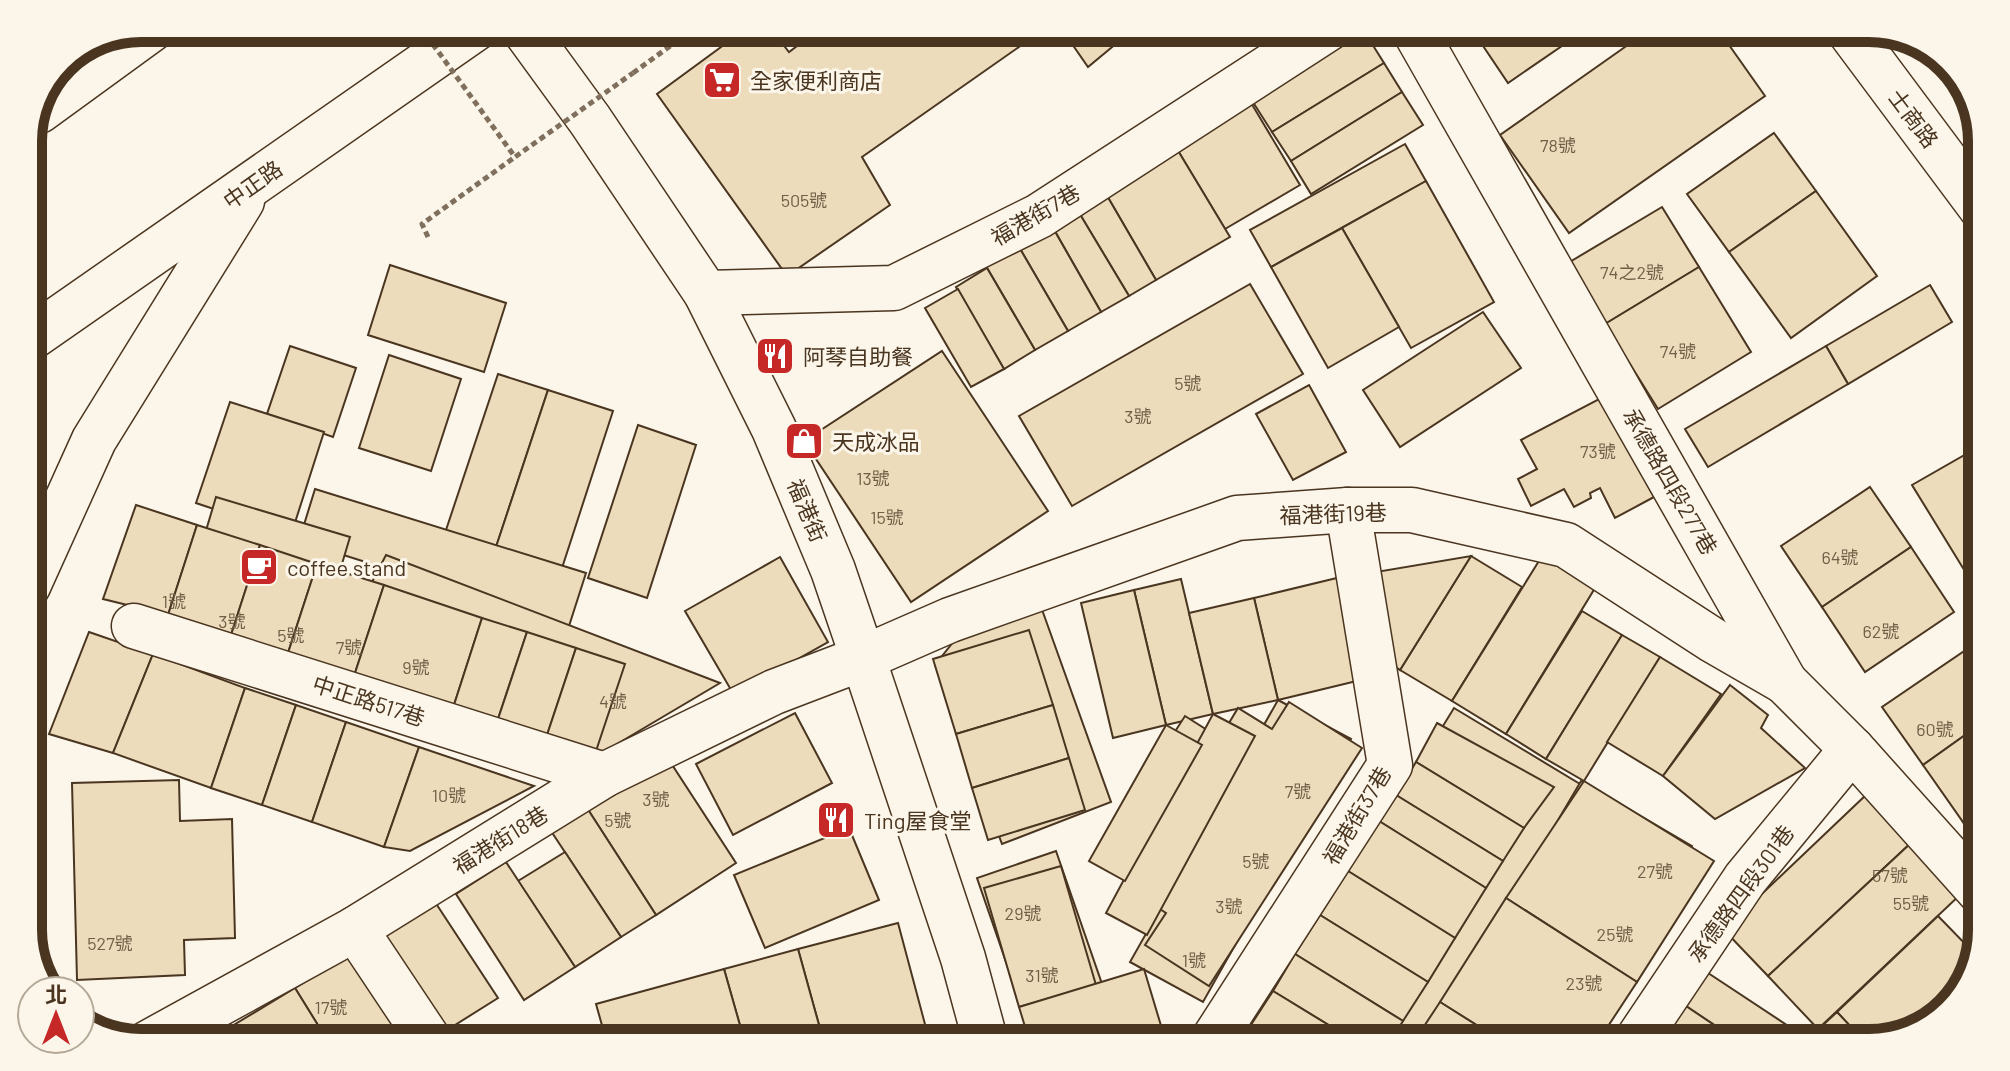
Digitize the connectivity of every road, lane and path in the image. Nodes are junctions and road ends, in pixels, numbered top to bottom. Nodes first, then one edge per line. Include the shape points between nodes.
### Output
1 (431, 42) edge
2 (456, 42) edge
3 (533, 42) edge
4 (675, 42) edge
5 (1307, 42) edge
6 (1421, 42) edge
7 (1857, 42) edge
8 (133, 43) edge
9 (50, 103) edge
10 (515, 157) junction
11 (253, 184) junction
12 (1968, 190) edge
13 (428, 237) dead end
14 (706, 293) junction
15 (42, 330) edge
16 (1348, 510) junction
17 (42, 555) edge
18 (134, 626) dead end
19 (863, 658) junction
20 (1785, 682) junction
21 (1852, 749) junction
22 (604, 775) junction
23 (1968, 878) edge
24 (355, 929) junction
25 (173, 1029) edge
26 (422, 1029) edge
27 (982, 1029) edge
28 (1220, 1029) edge
29 (1644, 1029) edge

1 - 10 path, bridge
2 - 11 street, 中正路
3 - 14 street, 福港街
4 - 10 path, bridge
5 - 14 street, 福港街7巷 via 1039,216 894,288
6 - 20 street, 承德路四段277巷
7 - 12 street, 士商路
8 - 9 street
10 - 13 path via 422,224
11 - 15 street, 中正路
11 - 17 street via 94,440
14 - 19 street, 福港街 via 774,429
16 - 19 street, 福港街19巷 via 1237,518 950,620
16 - 20 street, 福港街19巷 via 1412,510 1566,545
16 - 28 street, 福港街37巷 via 1390,765
18 - 22 street, 中正路517巷
19 - 22 street, 福港街18巷 via 774,692
19 - 27 street, 福港街
20 - 21 street, 承德路四段277巷
21 - 23 street, 承德路四段277巷
21 - 29 street, 承德路四段301巷 via 1745,879
22 - 24 street, 福港街18巷
24 - 25 street, 福港街18巷
24 - 26 street

